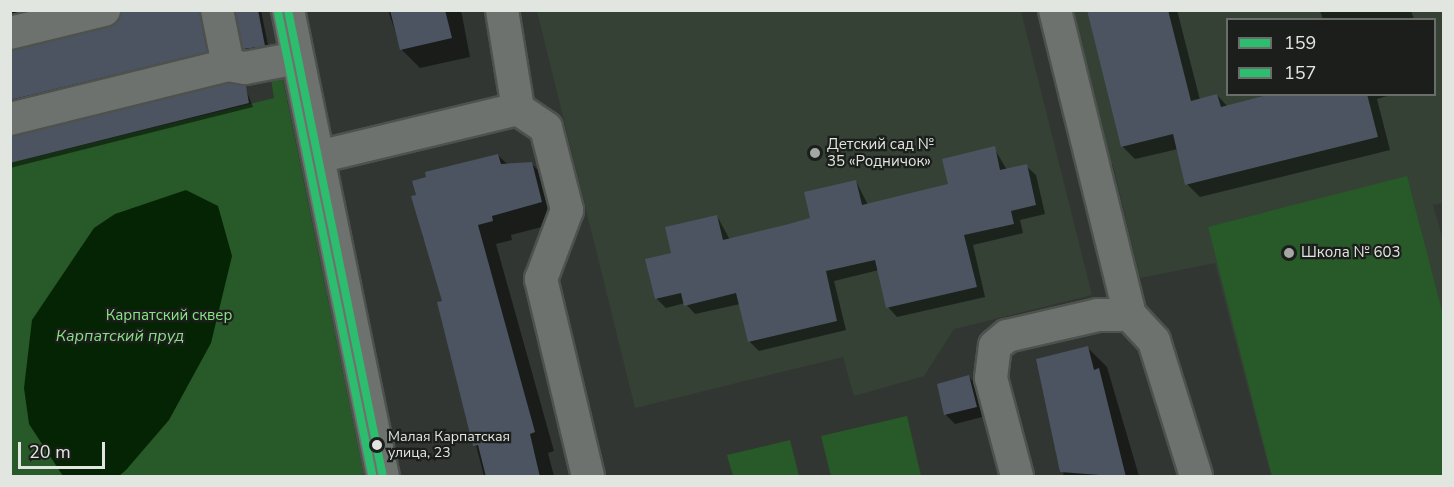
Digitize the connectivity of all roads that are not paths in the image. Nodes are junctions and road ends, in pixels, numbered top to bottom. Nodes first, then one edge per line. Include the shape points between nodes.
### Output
1 (104, 10) edge
2 (217, 10) edge
3 (288, 10) edge
4 (502, 10) edge
5 (1055, 10) edge
6 (10, 33) edge
7 (297, 58) junction
8 (228, 65) junction
9 (518, 109) junction
10 (10, 119) edge
11 (318, 157) junction
12 (1131, 315) junction
13 (383, 477) edge
14 (588, 477) edge
15 (1017, 477) edge
16 (1196, 477) edge

1 - 6 street
2 - 8 street
3 - 7 street
4 - 9 street
5 - 12 street
7 - 8 street via 245,68
7 - 11 street
8 - 10 street
9 - 11 street
9 - 14 street via 546,128 566,194 563,225 541,279
11 - 13 street
12 - 15 street via 1098,315 1007,336 995,346 990,378
12 - 16 street via 1162,358

